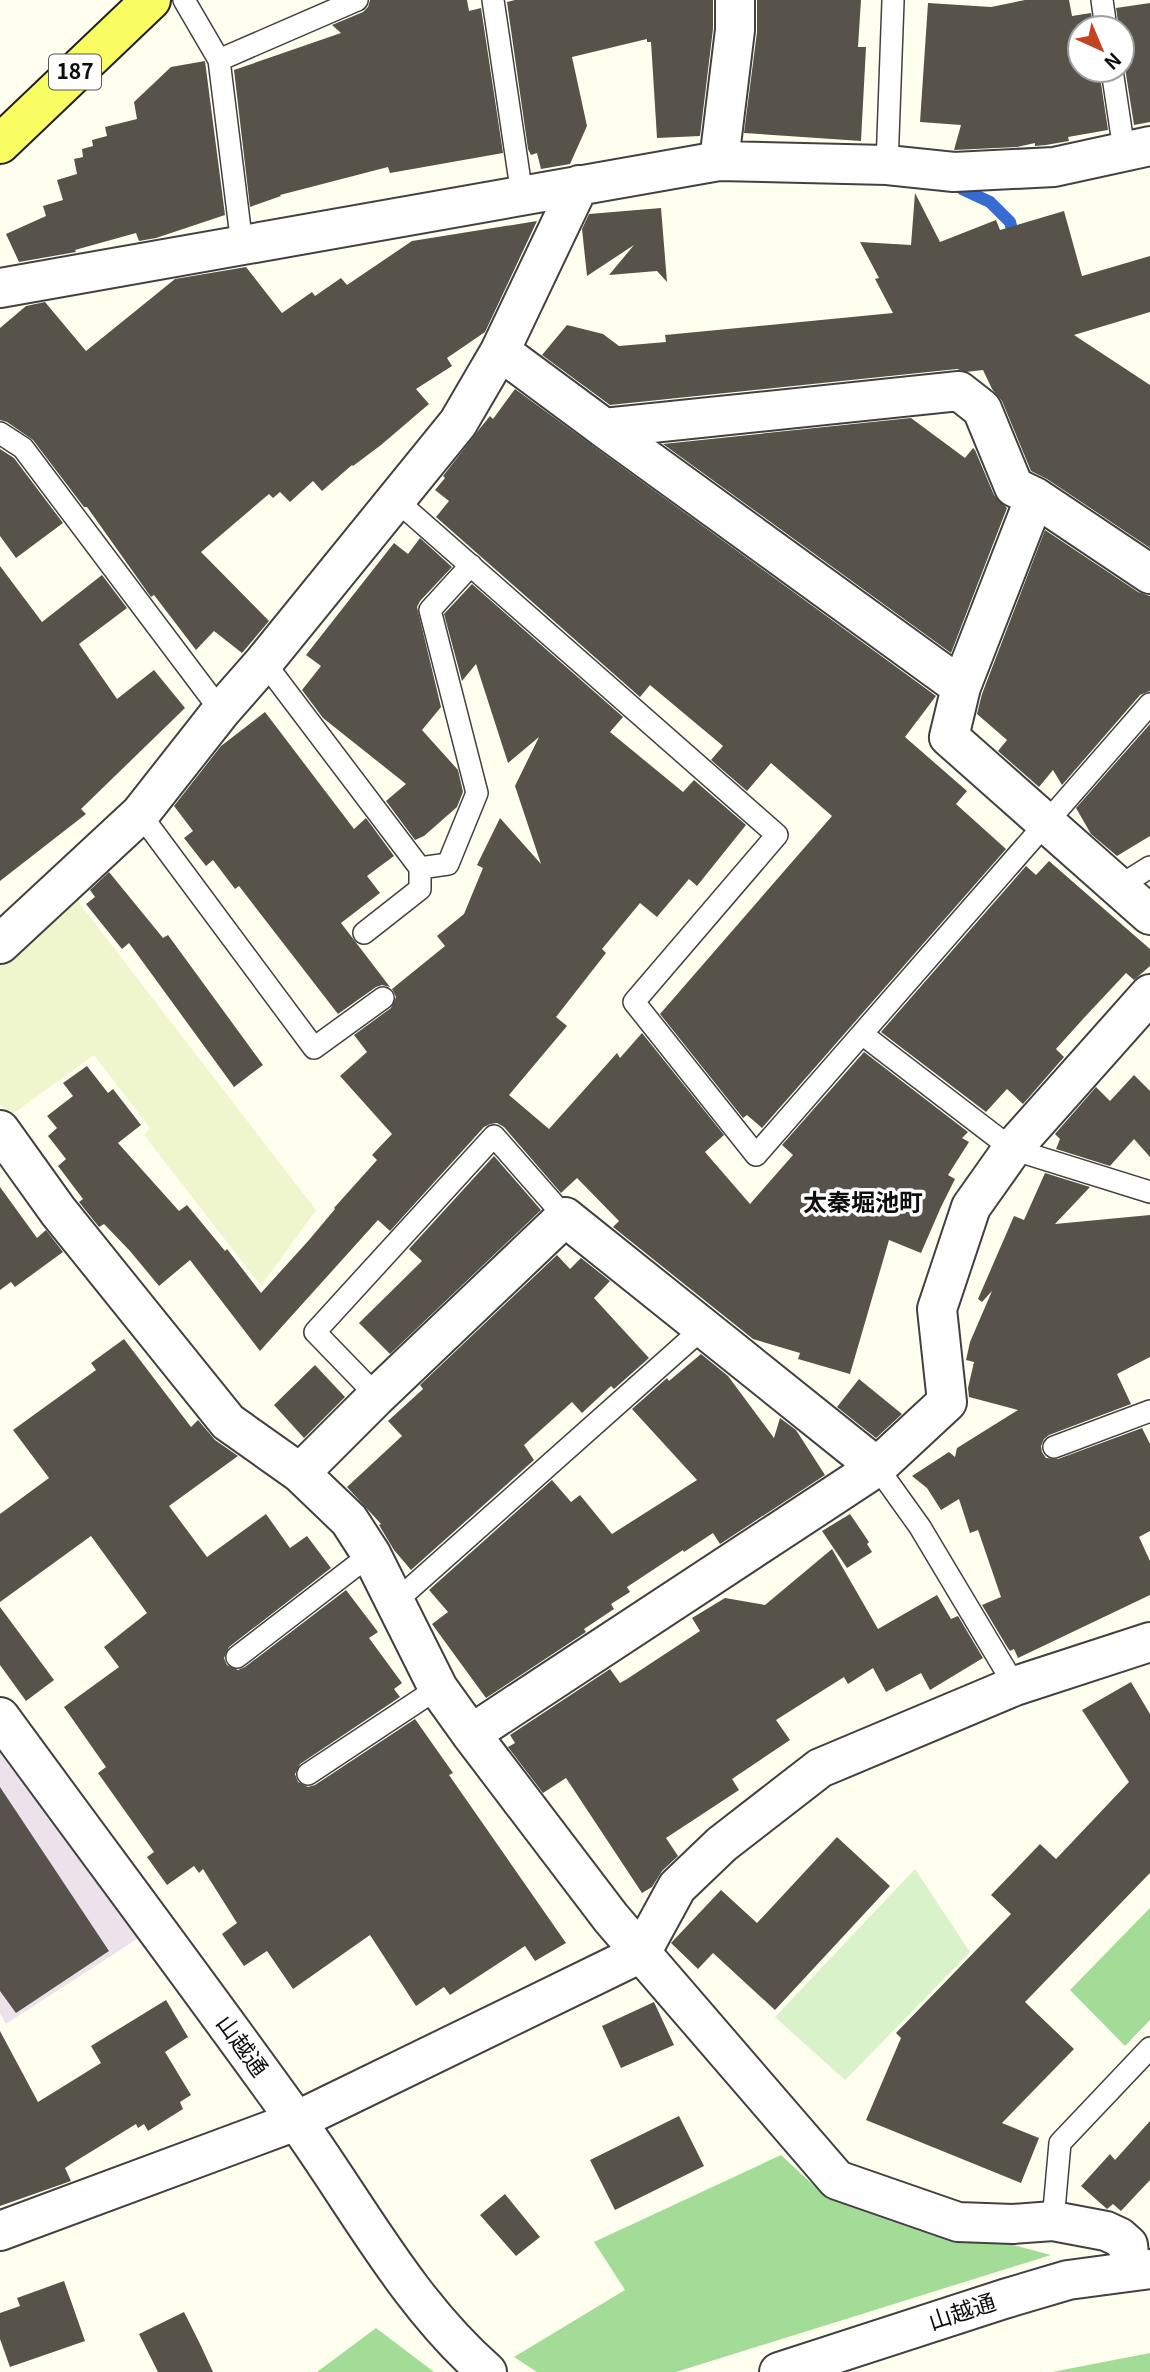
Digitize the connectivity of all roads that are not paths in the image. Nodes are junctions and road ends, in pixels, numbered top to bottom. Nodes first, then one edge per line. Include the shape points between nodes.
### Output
1 (151, 0) edge
2 (184, 0) edge
3 (357, 0) edge
4 (493, 0) edge
5 (735, 0) edge
6 (893, 1) edge
7 (219, 60) junction
8 (1116, 84) edge
9 (0, 144) edge
10 (1137, 148) edge
11 (719, 160) junction
12 (887, 164) junction
13 (579, 185) junction
14 (522, 195) junction
15 (242, 245) junction
16 (0, 288) edge
17 (500, 351) junction
18 (604, 428) junction
19 (0, 433) edge
20 (1035, 497) junction
21 (396, 500) junction
22 (471, 565) junction
23 (1150, 574) edge
24 (264, 662) junction
25 (961, 687) junction
26 (1150, 704) edge
27 (221, 712) junction
28 (140, 814) junction
29 (1046, 823) junction
30 (1150, 867) edge
31 (420, 868) junction
32 (1118, 887) junction
33 (1150, 915) edge
34 (364, 933) dead end
35 (0, 944) edge
36 (1150, 994) edge
37 (383, 998) dead end
38 (862, 1034) junction
39 (0, 1130) edge
40 (1012, 1149) junction
41 (1150, 1192) edge
42 (565, 1217) junction
43 (703, 1328) junction
44 (377, 1396) junction
45 (1150, 1411) edge
46 (1054, 1447) dead end
47 (877, 1467) junction
48 (300, 1473) junction
49 (371, 1554) junction
50 (395, 1602) junction
51 (1146, 1652) edge
52 (237, 1657) dead end
53 (1015, 1686) junction
54 (438, 1688) junction
55 (0, 1717) edge
56 (471, 1734) junction
57 (308, 1774) dead end
58 (641, 1952) junction
59 (1150, 2048) edge
60 (296, 2121) junction
61 (1054, 2221) junction
62 (0, 2231) edge
63 (1140, 2270) edge
64 (488, 2372) edge
65 (779, 2372) edge

1 - 9 main road, 187
2 - 7 lane
3 - 7 lane
4 - 14 lane
5 - 11 street
6 - 12 lane
7 - 15 lane
8 - 10 lane
10 - 12 street via 1054,167 954,172
11 - 12 street
11 - 13 street
13 - 14 street
13 - 17 street
14 - 15 street
15 - 16 street
17 - 18 street
17 - 21 street via 458,423
18 - 20 street via 959,391 982,410 1014,487
18 - 25 street
19 - 27 lane via 23,448
20 - 23 street
20 - 25 street
21 - 22 lane
21 - 24 street
22 - 31 lane via 430,610 477,793 448,864
22 - 38 lane via 777,835 634,1002 756,1155
24 - 27 street
24 - 31 lane
25 - 29 street via 949,737
26 - 29 lane
27 - 28 street
28 - 35 street
28 - 37 lane via 314,1048
29 - 32 street
29 - 38 lane
30 - 32 lane
31 - 34 lane via 420,889
32 - 33 street
36 - 40 street
38 - 40 lane
39 - 48 street via 58,1212 228,1422
40 - 41 lane
40 - 47 street via 971,1207 937,1309 947,1402
42 - 43 street
42 - 44 street
42 - 44 lane via 495,1136 314,1332
43 - 47 street
43 - 50 lane
44 - 48 street
45 - 46 lane
47 - 53 lane via 920,1527
47 - 56 street
48 - 49 street via 349,1520
49 - 50 street
49 - 52 lane
50 - 54 street
51 - 53 street
53 - 58 street via 820,1768 722,1843 677,1887
54 - 56 street
54 - 57 lane
55 - 60 street, 山越通
56 - 58 street
58 - 60 street
58 - 61 street via 837,2180 958,2222
59 - 61 lane via 1060,2143
60 - 62 street
60 - 64 street, 山越通 via 424,2307
61 - 63 street via 1119,2236
63 - 65 street, 山越通 via 1055,2284

